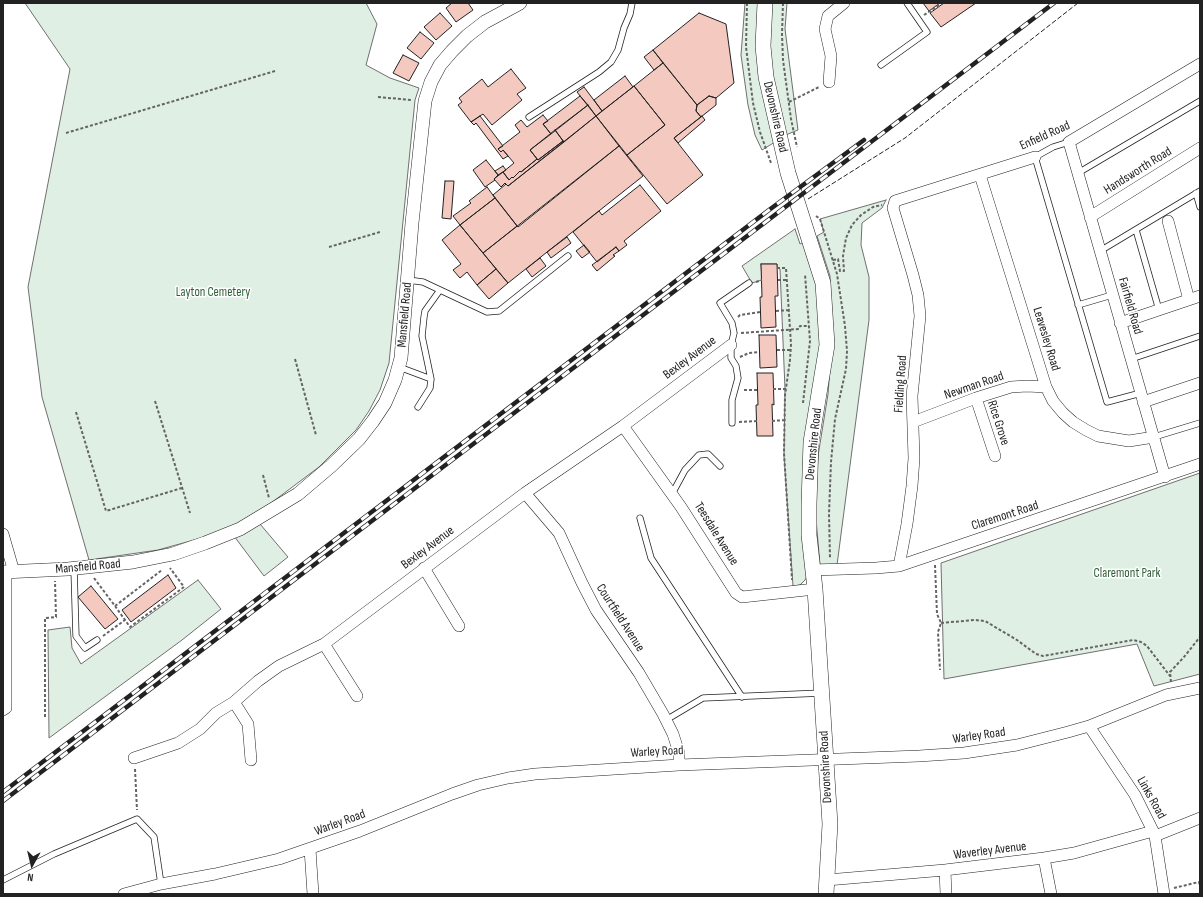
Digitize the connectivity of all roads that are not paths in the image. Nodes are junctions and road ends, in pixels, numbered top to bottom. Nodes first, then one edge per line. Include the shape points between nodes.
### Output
1 (520, 3) edge
2 (632, 3) edge
3 (765, 3) edge
4 (844, 3) edge
5 (907, 3) edge
6 (1200, 64) edge
7 (881, 65) dead end
8 (829, 82) road end
9 (1200, 101) edge
10 (529, 117) dead end
11 (1069, 142) junction
12 (1200, 148) edge
13 (1035, 157) junction
14 (1077, 173) junction
15 (980, 175) junction
16 (1198, 192) edge
17 (894, 204) joint
18 (1200, 207) edge
19 (1090, 218) junction
20 (1168, 221) dead end
21 (1136, 230) junction
22 (1100, 251) junction
23 (568, 256) dead end
24 (408, 280) junction
25 (749, 284) dead end
26 (440, 290) junction
27 (1112, 295) junction
28 (1200, 296) edge
29 (1189, 300) junction
30 (1078, 305) junction
31 (1159, 310) junction
32 (1120, 323) junction
33 (1200, 336) edge
34 (731, 345) junction
35 (1131, 359) junction
36 (398, 367) junction
37 (431, 379) junction
38 (1200, 383) edge
39 (1046, 387) junction
40 (1142, 397) junction
41 (976, 398) junction
42 (418, 407) dead end
43 (913, 422) junction
44 (732, 423) road end
45 (1200, 423) edge
46 (623, 426) junction
47 (1154, 438) junction
48 (995, 456) dead end
49 (1200, 464) edge
50 (720, 466) dead end
51 (1165, 477) junction
52 (525, 493) junction
53 (672, 494) junction
54 (640, 518) dead end
55 (3, 534) edge
56 (899, 566) junction
57 (424, 568) junction
58 (74, 569) junction
59 (814, 570) junction
60 (8, 572) edge
61 (815, 589) junction
62 (459, 626) dead end
63 (97, 640) road end
64 (324, 644) junction
65 (1200, 688) edge
66 (822, 693) junction
67 (357, 696) dead end
68 (742, 697) junction
69 (234, 702) junction
70 (3, 710) edge
71 (666, 720) junction
72 (1089, 726) junction
73 (134, 758) road end
74 (251, 760) dead end
75 (826, 760) junction
76 (678, 765) junction
77 (1200, 818) edge
78 (1154, 833) junction
79 (310, 849) junction
80 (1044, 858) junction
81 (945, 870) junction
82 (3, 880) edge
83 (826, 887) edge
84 (161, 889) edge
85 (1164, 892) edge
86 (124, 894) edge
87 (313, 894) edge
88 (946, 894) edge
89 (1051, 894) edge

1 - 24 street, Mansfield Road via 485,22 467,36 440,65 431,82 425,101
2 - 10 lane via 618,50 611,62
3 - 59 main road, Devonshire Road via 763,46 766,77 788,173 823,283 827,345 810,460 809,535
4 - 8 street via 828,16 825,29 831,56
5 - 7 lane via 927,32
6 - 11 street, Enfield Road
9 - 14 lane
11 - 13 lane, Enfield Road
11 - 14 street, Fairfield Road
12 - 19 street, Handsworth Road
13 - 15 street, Enfield Road
13 - 30 lane
14 - 19 street, Fairfield Road
15 - 17 street, Enfield Road
15 - 39 street, Leavesley Road
16 - 18 lane
16 - 21 lane
17 - 43 street, Fielding Road via 916,288 920,316 912,396
19 - 22 street, Fairfield Road
20 - 29 street
21 - 22 lane
21 - 31 lane
22 - 27 street, Fairfield Road
23 - 26 lane via 499,311 487,312
24 - 26 lane via 423,282
24 - 36 street, Mansfield Road
25 - 34 lane via 720,303 732,323 734,333
26 - 37 lane via 426,311 422,336
27 - 30 lane
27 - 32 street, Fairfield Road
28 - 29 street
29 - 31 street
30 - 40 lane via 1107,402
31 - 32 street
32 - 35 street, Fairfield Road
33 - 35 lane
34 - 44 lane via 731,358 736,366 738,378 732,400
34 - 46 street, Bexley Avenue
35 - 40 street, Fairfield Road
36 - 37 lane
36 - 58 street, Mansfield Road via 385,403 359,439 298,494 240,529 171,560
37 - 42 lane via 430,388
38 - 40 street
39 - 41 street, Newman Road via 1011,388
39 - 47 street, Leavesley Road via 1063,413 1073,422 1098,436 1129,441
40 - 47 street, Fairfield Road
41 - 43 street, Newman Road
41 - 48 street, Rice Grove
43 - 56 street, Fielding Road via 912,486 908,524
45 - 47 lane
46 - 52 street, Bexley Avenue
46 - 53 street, Teesdale Avenue
47 - 51 street, Fairfield Road
49 - 51 street, Claremont Road
50 - 53 lane via 708,454 699,455 685,470
51 - 56 street, Claremont Road
52 - 57 street, Bexley Avenue
52 - 71 street, Courtfield Avenue via 559,533 596,610 639,673
53 - 61 street, Teesdale Avenue via 736,593 742,597
54 - 68 lane via 651,558
55 - 60 street
56 - 59 street, Claremont Road
57 - 62 street
57 - 64 street, Bexley Avenue
58 - 60 street, Mansfield Road
58 - 63 lane via 76,636 85,648
59 - 61 main road, Devonshire Road
60 - 70 street via 6,708
61 - 66 main road, Devonshire Road
64 - 67 street
64 - 69 street, Bexley Avenue via 279,666
65 - 72 street, Warley Road via 1166,695
66 - 68 lane
66 - 75 main road, Devonshire Road
68 - 71 lane via 704,698
69 - 73 street, Bexley Avenue via 178,743
69 - 74 street via 248,724
71 - 76 street, Courtfield Avenue via 673,734
72 - 75 street, Warley Road via 1017,745 971,752
72 - 78 street, Links Road via 1135,795
75 - 76 street, Warley Road
75 - 83 main road, Devonshire Road via 830,824
76 - 79 street, Warley Road via 508,778 452,794 360,832
77 - 78 street, Waverley Avenue
78 - 80 street, Waverley Avenue
78 - 85 street, Links Road
79 - 84 street, Warley Road
79 - 87 street
80 - 81 street, Waverley Avenue
80 - 89 street
81 - 83 street, Waverley Avenue
81 - 88 street
82 - 84 lane via 54,854 138,819 154,837
84 - 86 street, Warley Road

